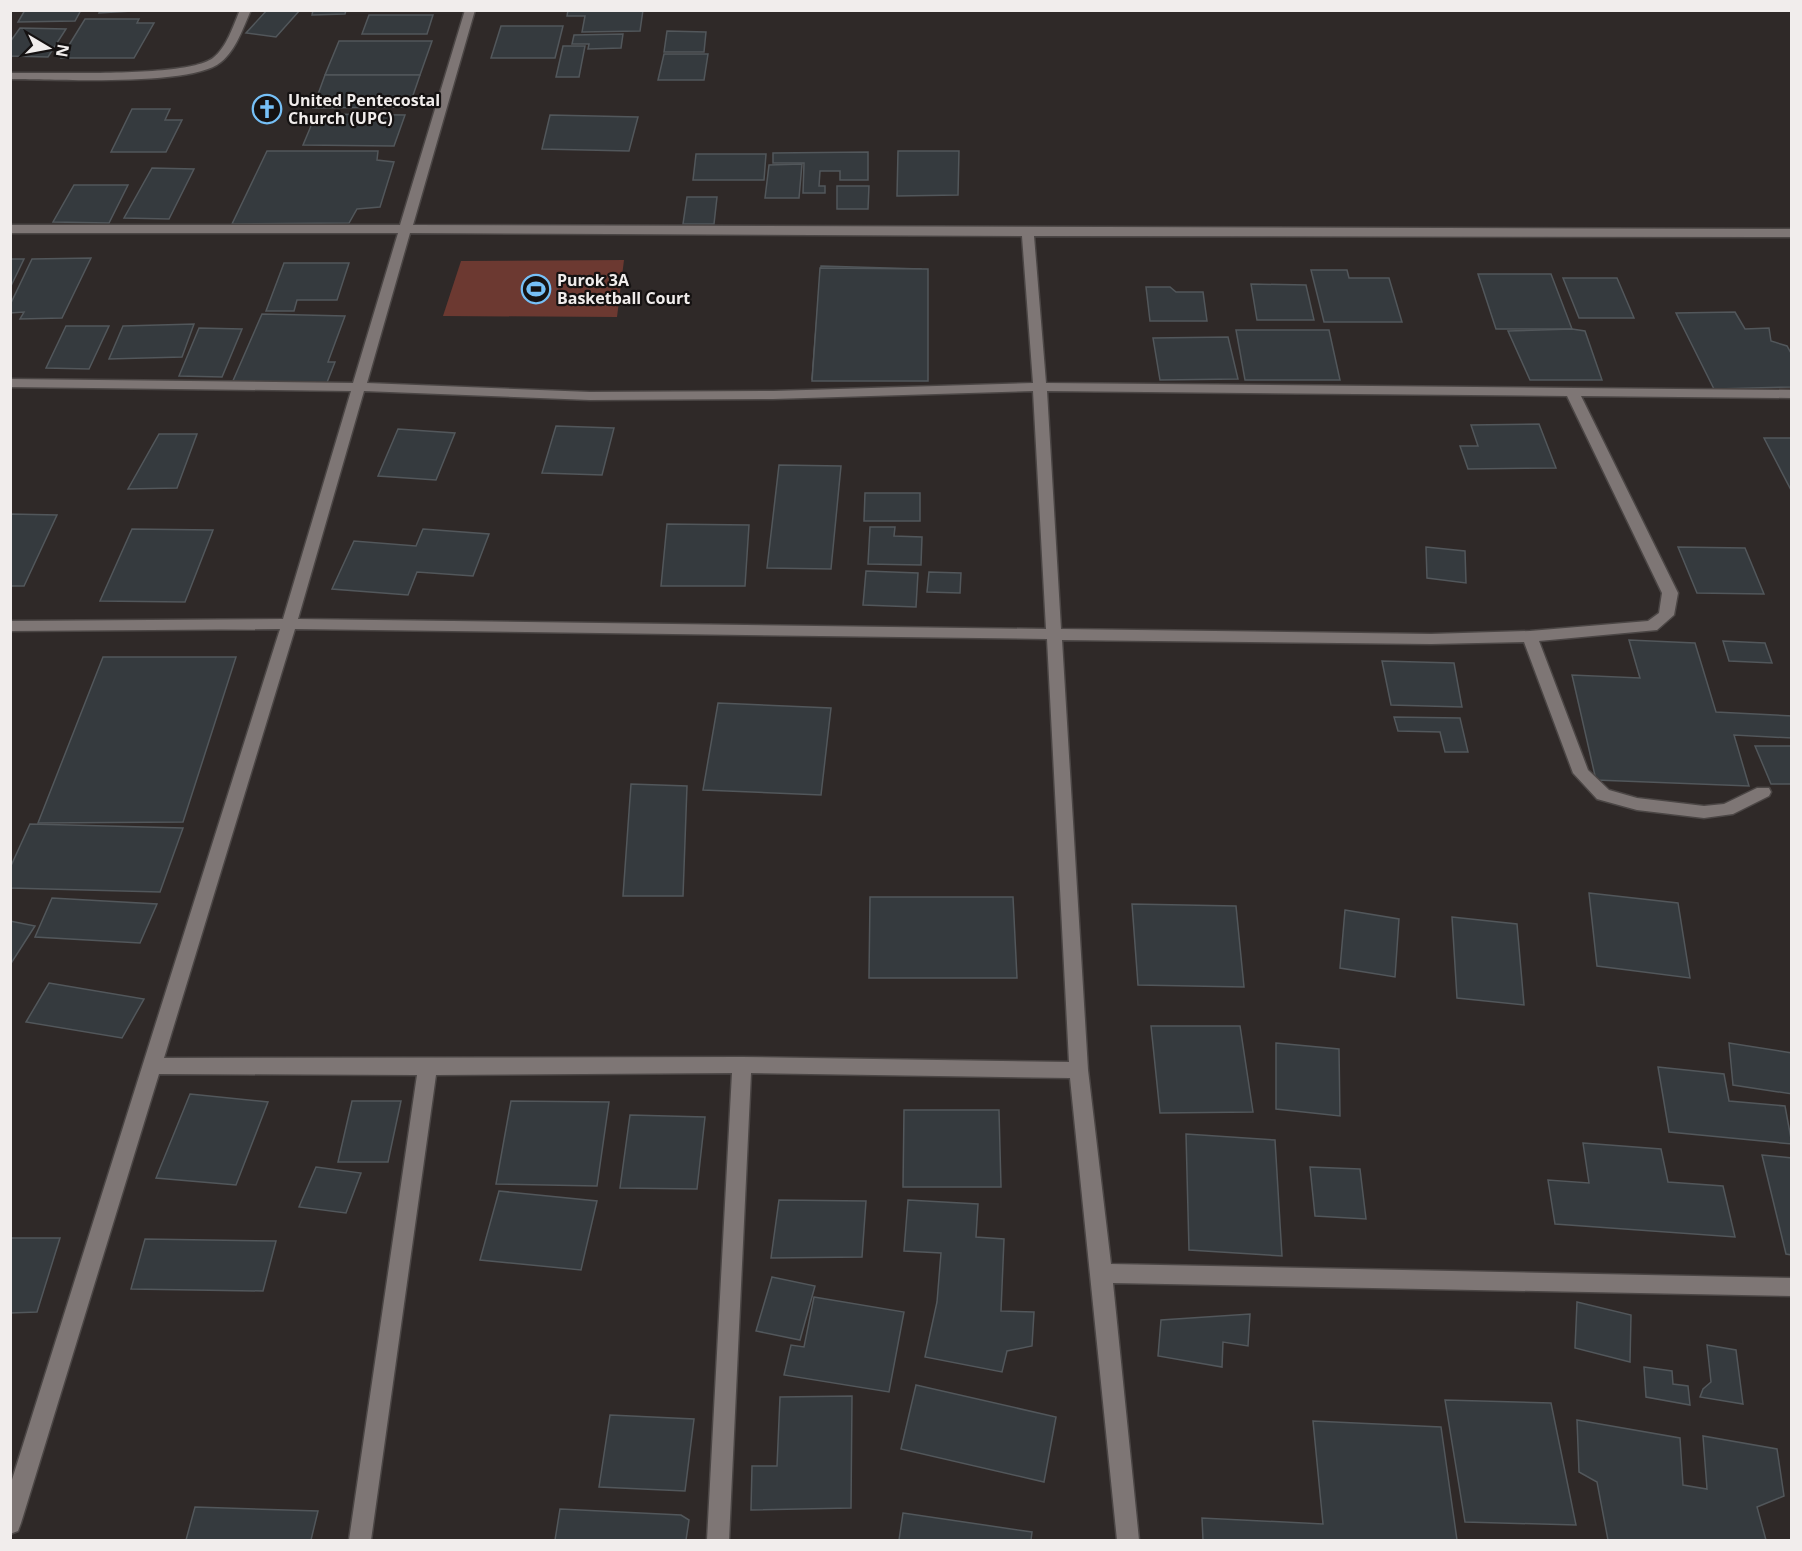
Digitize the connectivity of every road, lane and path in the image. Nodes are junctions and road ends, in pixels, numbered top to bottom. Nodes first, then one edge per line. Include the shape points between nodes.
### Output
1 (246, 10) edge
2 (470, 10) edge
3 (10, 76) edge
4 (408, 227) junction
5 (10, 229) edge
6 (1028, 232) junction
7 (1791, 233) edge
8 (10, 383) edge
9 (360, 387) junction
10 (1040, 387) junction
11 (1572, 392) junction
12 (1791, 393) edge
13 (289, 624) junction
14 (10, 626) edge
15 (1054, 633) junction
16 (1530, 636) junction
17 (1763, 792) dead end
18 (742, 1065) junction
19 (152, 1066) junction
20 (428, 1066) junction
21 (1079, 1070) junction
22 (1102, 1273) junction
23 (1791, 1287) edge
24 (10, 1523) edge
25 (360, 1540) edge
26 (718, 1540) edge
27 (1128, 1540) edge

1 - 3 street via 225,50 214,62 195,70 168,74
2 - 4 street
4 - 5 street
4 - 6 street
4 - 9 street
6 - 7 street
6 - 10 street
8 - 9 street
9 - 10 street via 590,396
9 - 13 street
10 - 11 street
10 - 15 street
11 - 12 street
11 - 16 street via 1670,593 1666,615 1652,626
13 - 14 street
13 - 15 street
13 - 19 street
15 - 16 street via 1431,639
15 - 21 street
16 - 17 street via 1581,773 1604,795 1637,804 1704,812 1727,810
18 - 20 street
18 - 21 street
18 - 26 street
19 - 20 street
19 - 24 street
20 - 25 street
21 - 22 street
22 - 23 street
22 - 27 street

